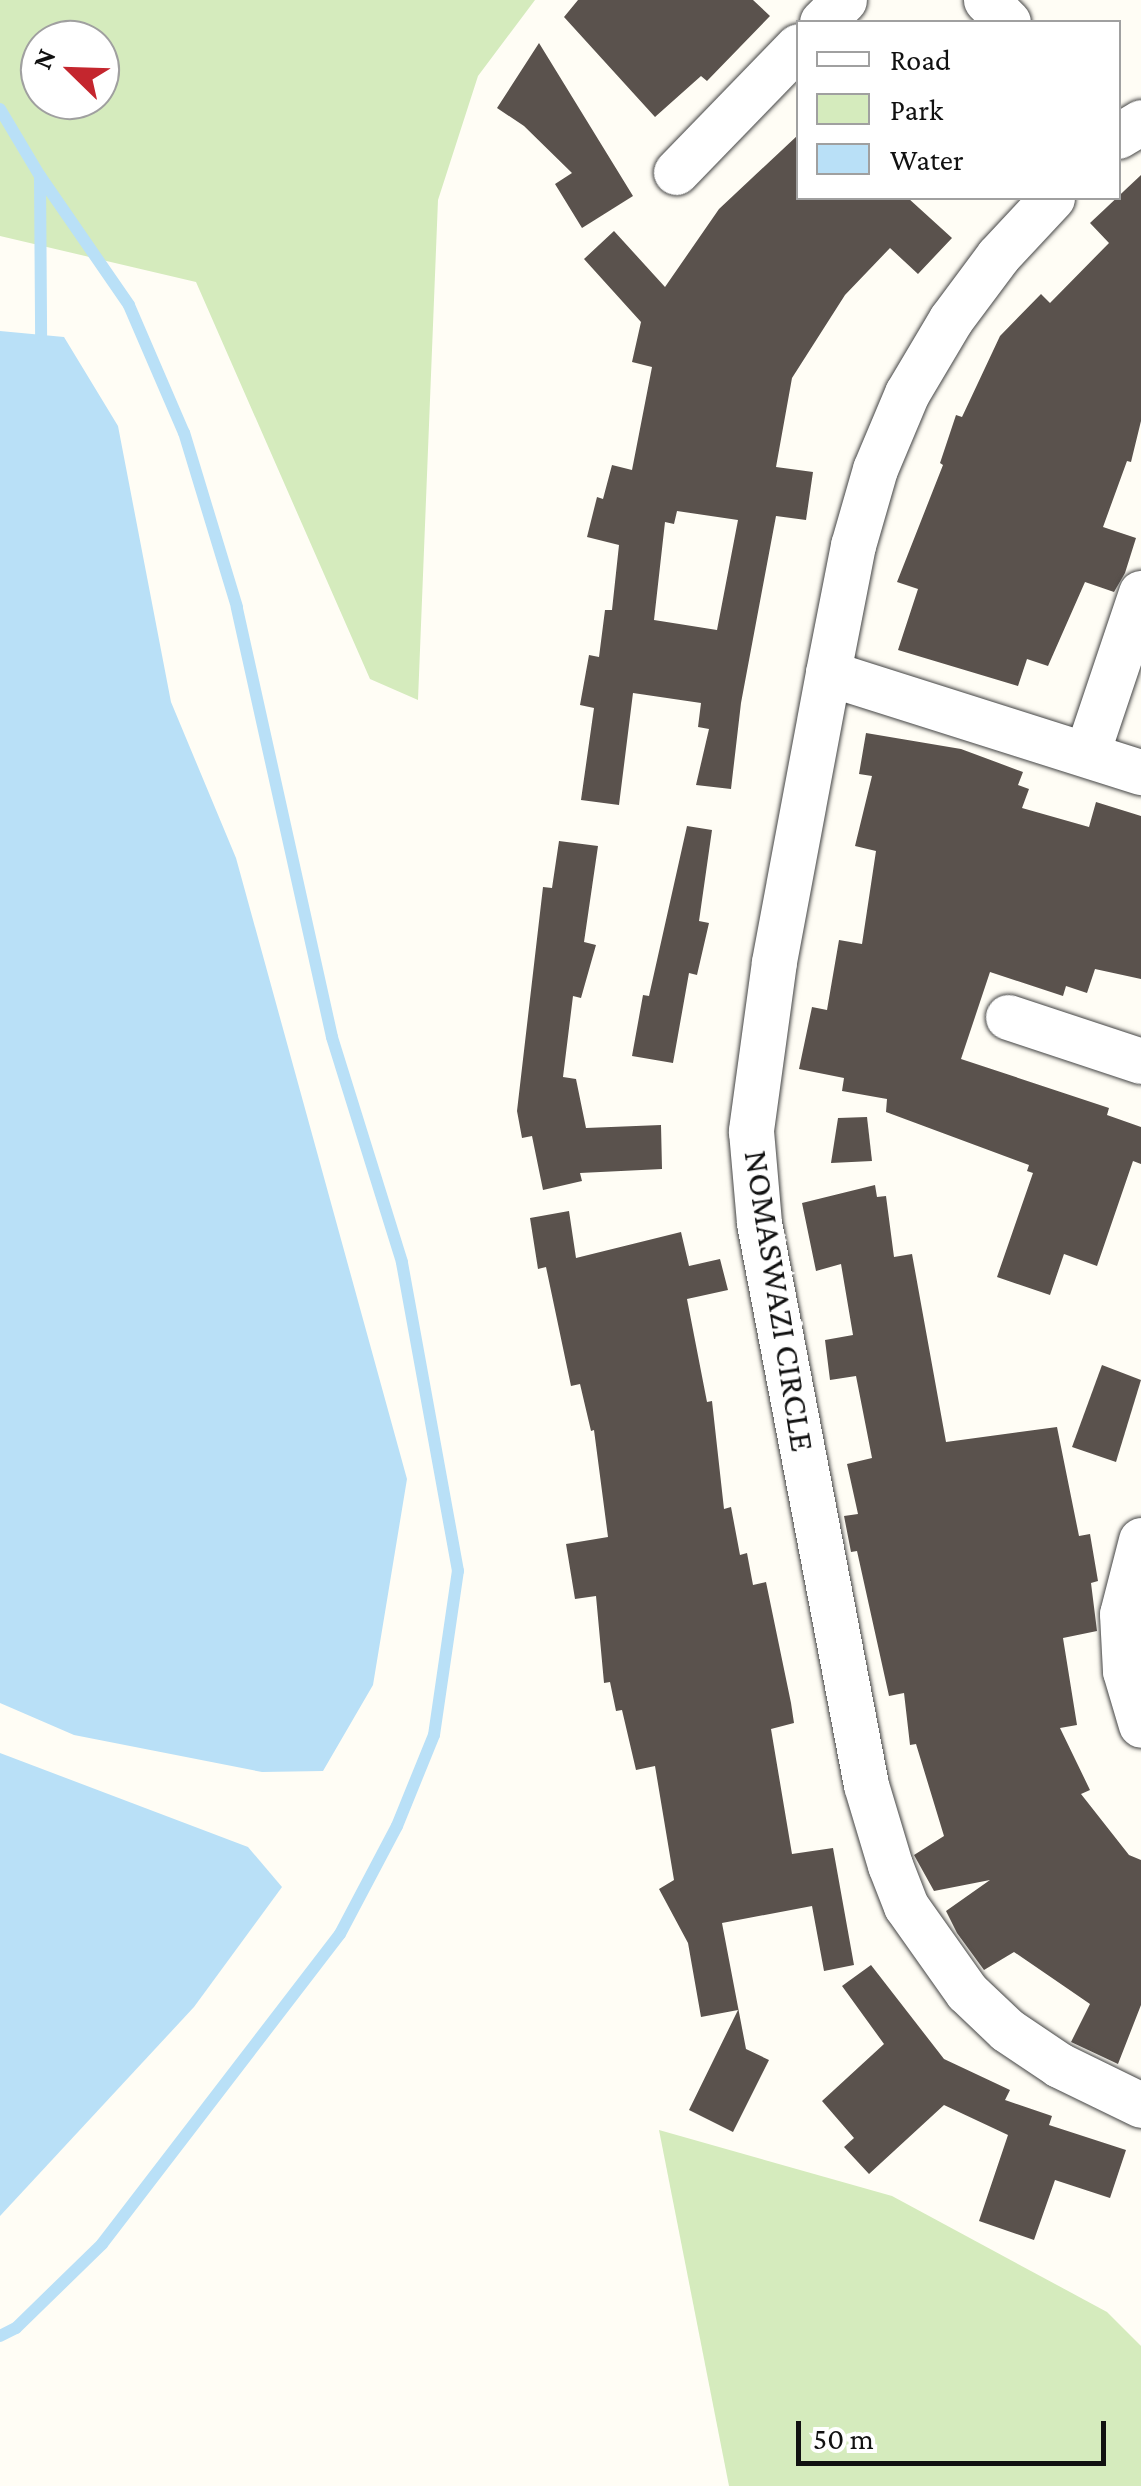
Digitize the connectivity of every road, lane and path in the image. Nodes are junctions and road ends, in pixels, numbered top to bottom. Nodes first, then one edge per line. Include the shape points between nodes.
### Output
1 (844, 0) edge
2 (986, 0) edge
3 (824, 20) edge
4 (1006, 20) edge
5 (796, 48) edge
6 (676, 172) dead end
7 (1050, 200) edge
8 (1141, 593) edge
9 (828, 673) junction
10 (1087, 753) junction
11 (1141, 772) edge
12 (1008, 1016) dead end
13 (1141, 1061) edge
14 (1141, 1540) edge
15 (1141, 1725) edge
16 (1141, 2105) edge

1 - 3 street
2 - 4 street
5 - 6 street
7 - 9 street, NOMASWAZI CIRCLE via 951,319 907,394 875,469
8 - 10 street
9 - 10 street
9 - 16 street, NOMASWAZI CIRCLE via 750,1131 759,1222 866,1785 906,1906 967,1992 1059,2065
10 - 11 street
12 - 13 street
14 - 15 street via 1122,1614 1125,1671

